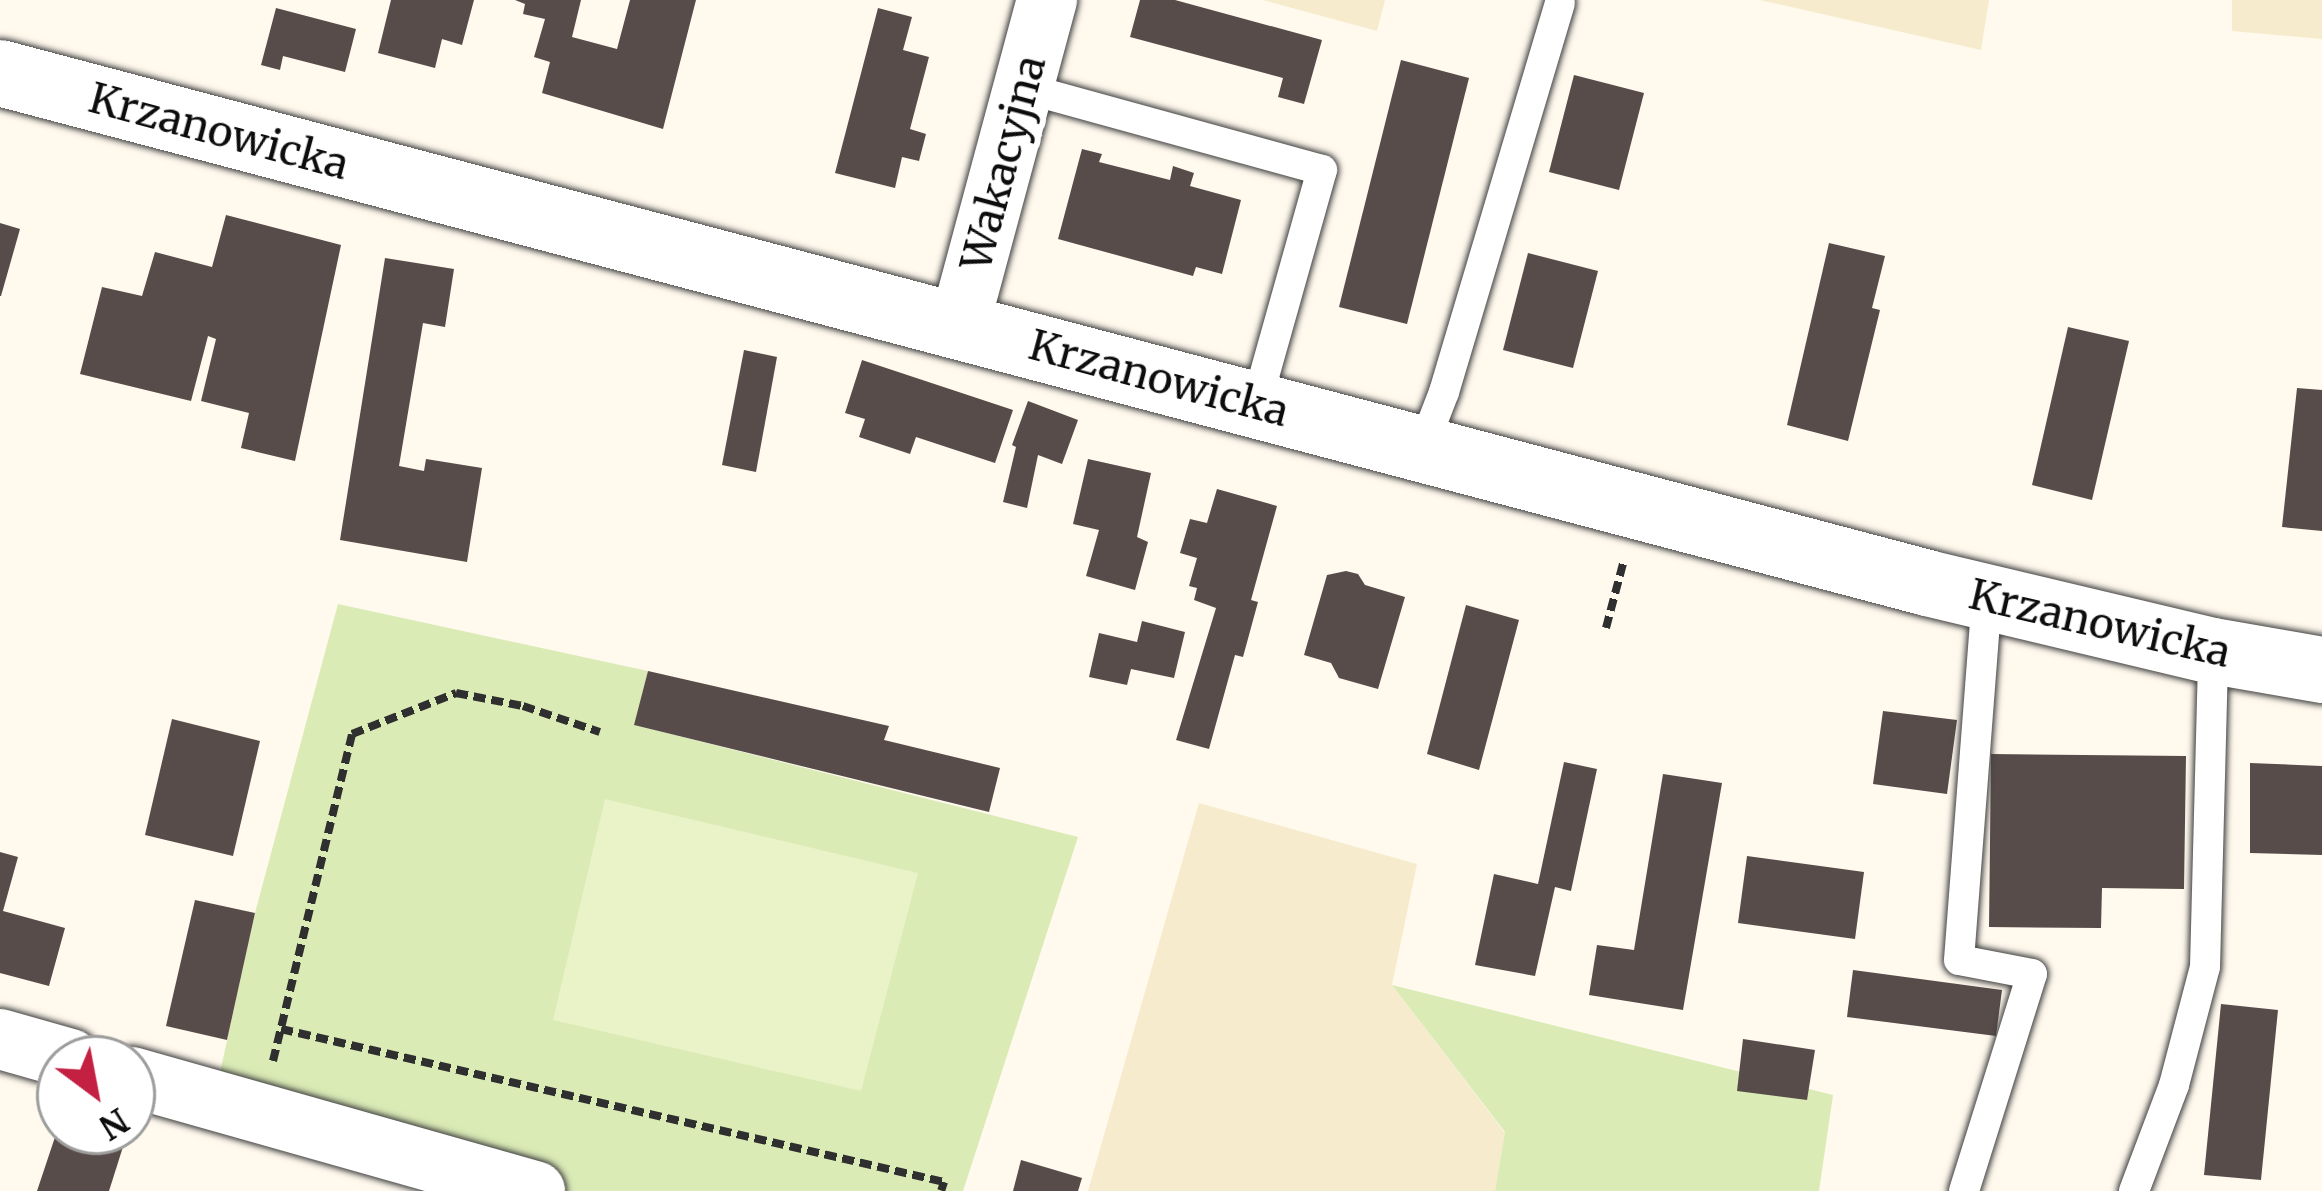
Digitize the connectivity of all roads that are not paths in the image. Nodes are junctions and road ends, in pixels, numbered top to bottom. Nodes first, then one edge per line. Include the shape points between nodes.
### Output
1 (1047, 0) edge
2 (1560, 3) dead end
3 (0, 73) edge
4 (1024, 88) junction
5 (959, 326) junction
6 (1256, 405) junction
7 (1422, 449) junction
8 (1987, 597) junction
9 (2213, 651) junction
10 (2322, 670) edge
11 (0, 1039) edge
12 (36, 1049) edge
13 (156, 1084) edge
14 (535, 1191) edge
15 (1964, 1191) edge
16 (2134, 1191) edge

1 - 4 street, Wakacyjna
2 - 7 lane
3 - 5 street, Krzanowicka
4 - 5 street, Wakacyjna
4 - 6 lane via 1322,170
5 - 6 street, Krzanowicka
6 - 7 street, Krzanowicka
7 - 8 street, Krzanowicka
8 - 9 street, Krzanowicka
8 - 15 lane via 1959,960 2032,974
9 - 10 street, Krzanowicka
9 - 16 lane via 2205,967 2174,1085
11 - 12 street
13 - 14 street

